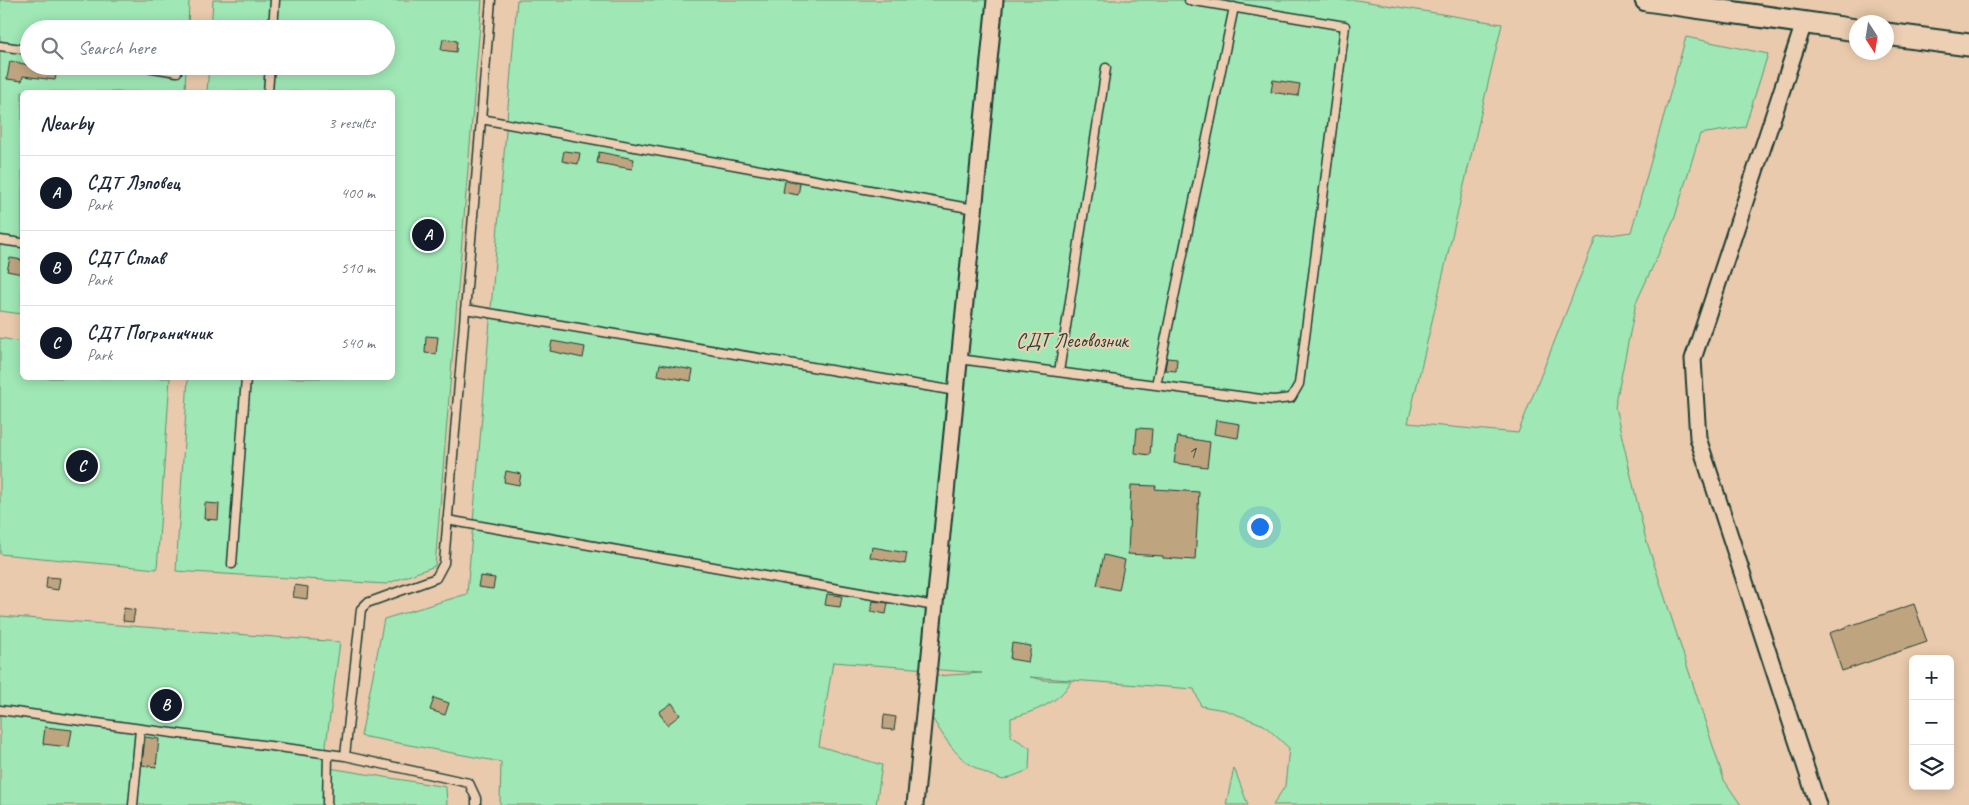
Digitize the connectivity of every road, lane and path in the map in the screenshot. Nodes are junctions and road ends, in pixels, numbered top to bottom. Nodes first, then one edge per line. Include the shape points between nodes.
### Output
1 (275, 0) edge
2 (491, 0) edge
3 (995, 0) edge
4 (1189, 0) edge
5 (1646, 0) edge
6 (1234, 8) junction
7 (274, 20) edge
8 (1804, 24) junction
9 (1849, 29) edge
10 (1894, 35) edge
11 (1969, 45) edge
12 (0, 46) edge
13 (20, 49) edge
14 (1106, 68) dead end
15 (269, 75) edge
16 (268, 90) edge
17 (481, 119) junction
18 (974, 209) junction
19 (0, 240) edge
20 (20, 243) edge
21 (465, 309) junction
22 (959, 359) junction
23 (1059, 372) junction
24 (246, 380) edge
25 (1156, 385) junction
26 (956, 391) junction
27 (447, 520) junction
28 (232, 564) dead end
29 (935, 606) junction
30 (0, 710) edge
31 (140, 728) junction
32 (328, 754) junction
33 (346, 756) junction
34 (133, 805) edge
35 (327, 805) edge
36 (476, 805) edge
37 (915, 805) edge
38 (1818, 805) edge

1 - 7 lane
2 - 17 lane
3 - 18 street
4 - 6 lane
5 - 8 street
6 - 25 lane
6 - 25 lane via 1345,26 1299,384 1291,398 1274,400
8 - 9 street
8 - 38 street via 1693,359 1698,438
10 - 11 street
12 - 13 lane
14 - 23 lane
15 - 16 lane
17 - 18 lane
17 - 21 lane
18 - 22 street
19 - 20 lane
21 - 26 lane
21 - 27 lane
22 - 23 lane
22 - 26 street
23 - 25 lane
24 - 28 lane
26 - 29 street
27 - 29 lane
27 - 33 lane via 444,563 436,578 367,603 361,609
29 - 37 street
30 - 31 lane
31 - 32 lane
31 - 34 lane
32 - 33 lane
32 - 35 lane
33 - 36 lane via 469,783

